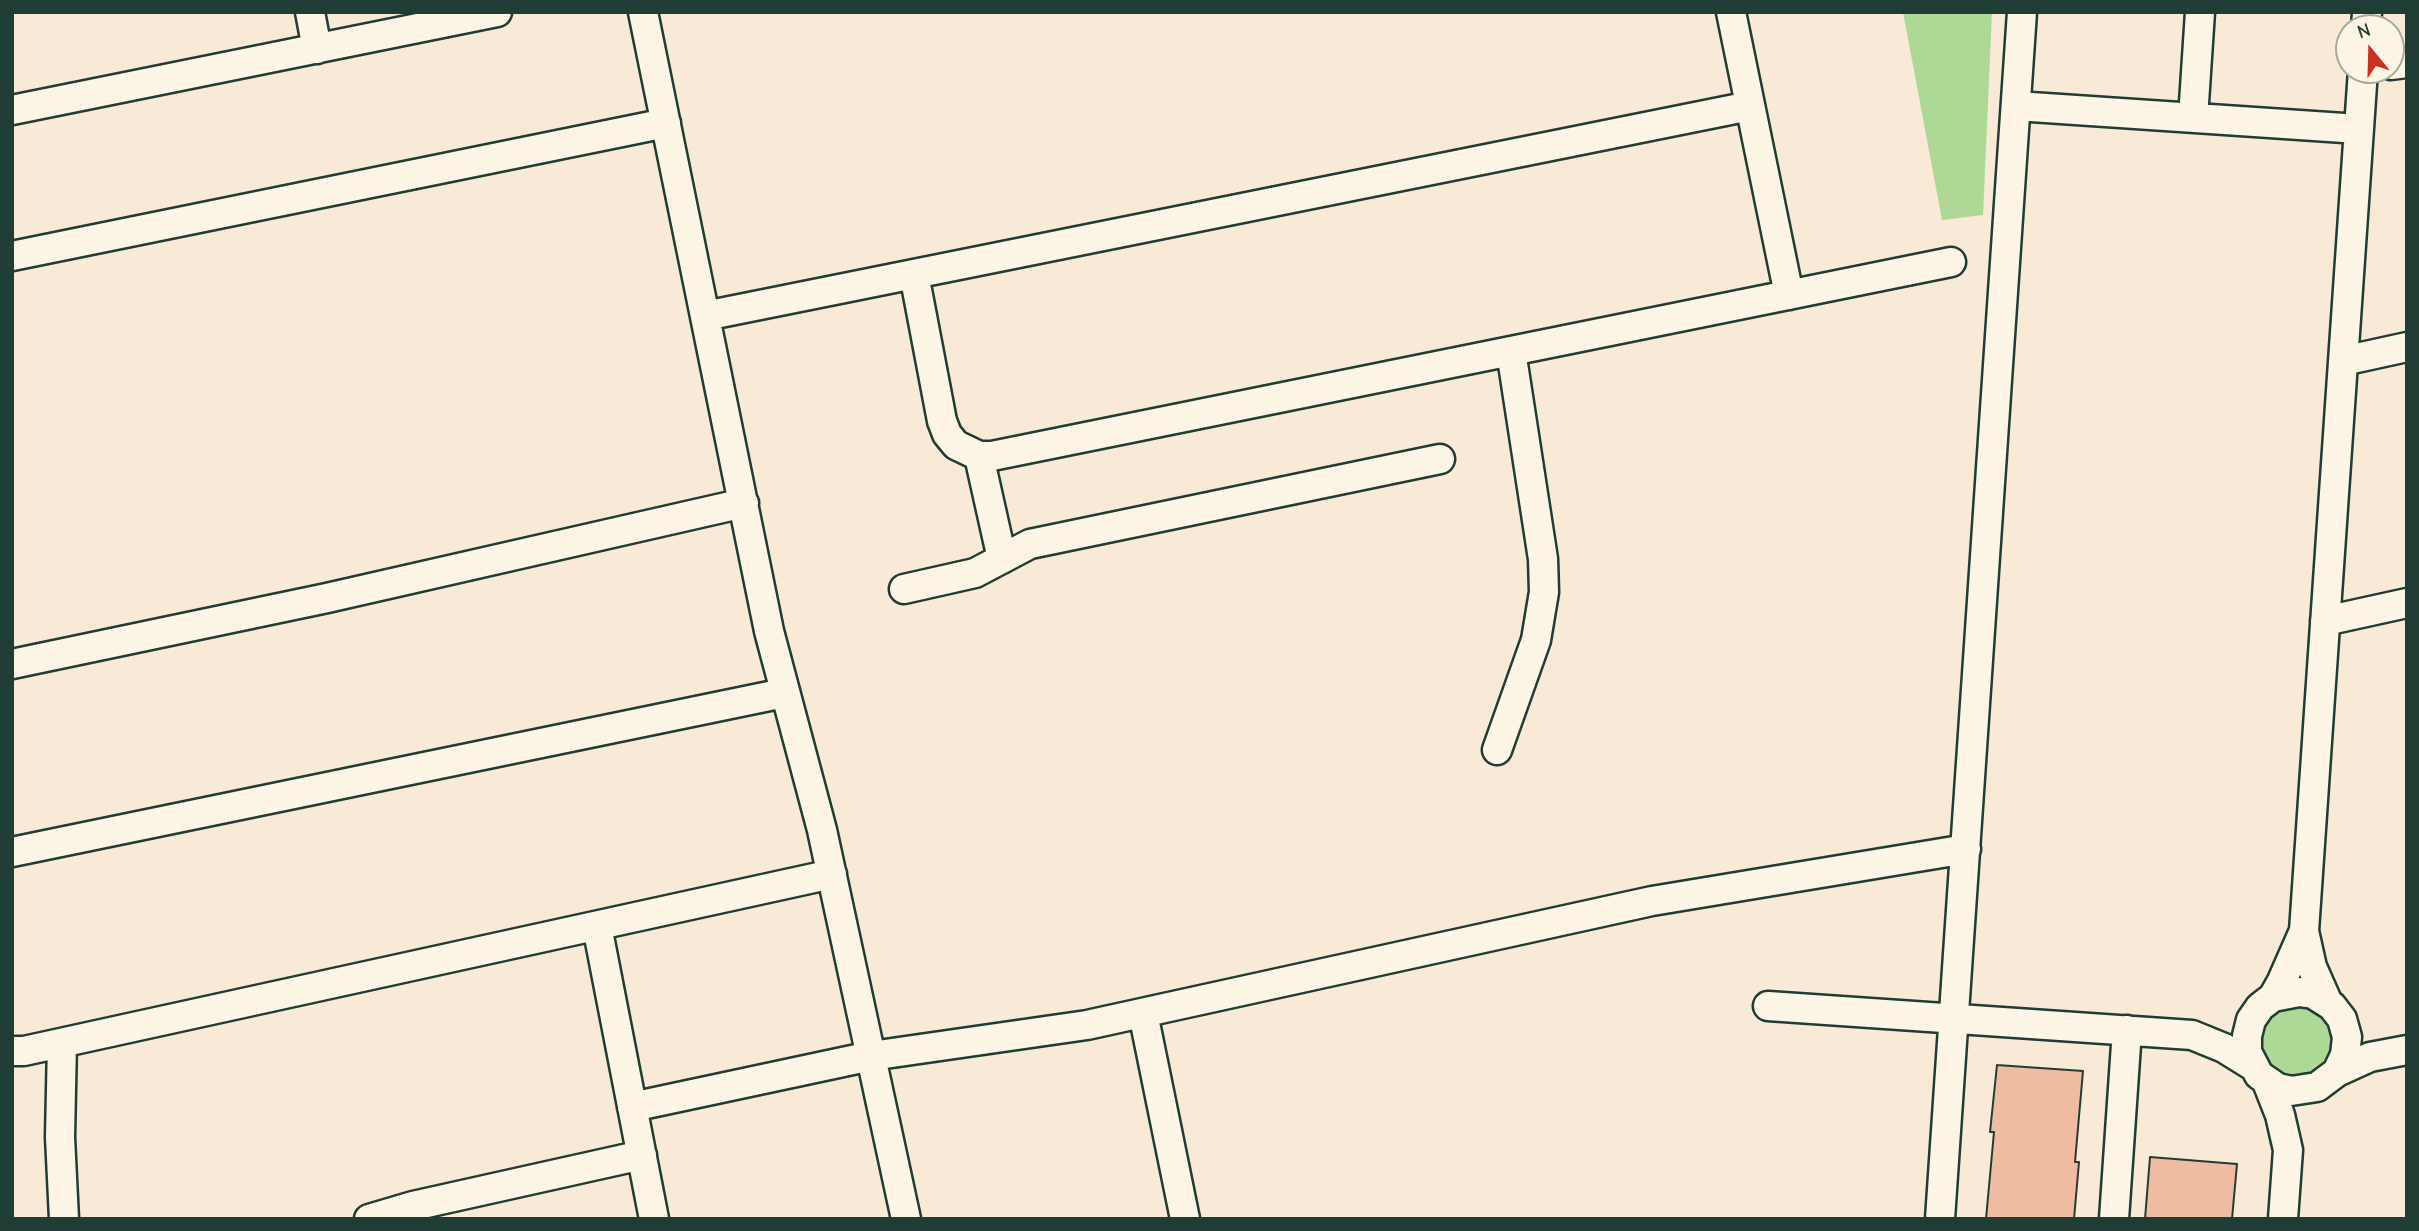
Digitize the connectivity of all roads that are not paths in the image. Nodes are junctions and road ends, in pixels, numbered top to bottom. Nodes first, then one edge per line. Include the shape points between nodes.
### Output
1 (310, 12) edge
2 (496, 12) edge
3 (643, 12) edge
4 (1731, 12) edge
5 (2022, 12) edge
6 (2200, 12) edge
7 (446, 17) edge
8 (317, 48) junction
9 (2362, 84) edge
10 (1750, 106) junction
11 (2016, 106) junction
12 (12, 110) edge
13 (2193, 118) junction
14 (666, 123) junction
15 (2359, 129) junction
16 (12, 256) edge
17 (1951, 262) dead end
18 (914, 274) junction
19 (1789, 295) junction
20 (705, 316) junction
21 (2407, 347) edge
22 (1511, 351) junction
23 (2343, 361) junction
24 (979, 456) junction
25 (1440, 459) dead end
26 (744, 503) junction
27 (1003, 559) junction
28 (904, 589) dead end
29 (2407, 603) edge
30 (2325, 621) junction
31 (12, 664) edge
32 (784, 693) junction
33 (1497, 750) dead end
34 (1966, 849) junction
35 (12, 852) edge
36 (832, 874) junction
37 (597, 926) junction
38 (2304, 931) junction
39 (2267, 1002) junction
40 (1768, 1006) dead end
41 (2334, 1010) junction
42 (1143, 1013) junction
43 (1953, 1017) junction
44 (2127, 1030) junction
45 (2192, 1035) junction
46 (62, 1043) junction
47 (2406, 1050) edge
48 (12, 1051) edge
49 (872, 1056) junction
50 (2260, 1074) junction
51 (2327, 1079) junction
52 (632, 1107) junction
53 (2288, 1150) junction
54 (642, 1155) junction
55 (64, 1219) edge
56 (369, 1219) edge
57 (654, 1219) edge
58 (906, 1219) edge
59 (1185, 1219) edge
60 (1940, 1219) edge
61 (2114, 1219) edge
62 (2283, 1219) edge

1 - 8 street
2 - 7 street
3 - 14 street
4 - 10 street
5 - 11 street
6 - 13 street
7 - 8 street
8 - 12 street
9 - 15 street
10 - 18 street
10 - 19 street
11 - 13 street
11 - 34 street
13 - 15 street
14 - 16 street
14 - 20 street
15 - 23 street
17 - 19 street
18 - 20 street
18 - 24 street via 942,421 956,445
19 - 22 street
20 - 26 street
21 - 23 street
22 - 24 street
22 - 33 street via 1544,592 1536,640
23 - 30 street
24 - 27 street
25 - 27 street via 1030,544
26 - 31 street
26 - 32 street
27 - 28 street via 965,576
29 - 30 street
30 - 38 street
32 - 35 street
32 - 36 street
34 - 42 street via 1652,901
34 - 43 street
36 - 37 street
36 - 49 street
37 - 46 street
37 - 52 street
38 - 39 street
38 - 41 street via 2312,967
39 - 41 street via 2299,992 2314,994
39 - 45 street via 2227,1025
39 - 50 street via 2251,1020 2247,1036 2247,1052
40 - 43 street
41 - 47 street via 2373,1037
41 - 51 street via 2347,1037 2345,1055
42 - 49 street
42 - 59 street
43 - 44 street
43 - 60 street
44 - 45 street
44 - 61 street
45 - 50 street via 2224,1048
46 - 48 street
46 - 55 street
47 - 51 street via 2370,1057
49 - 52 street
49 - 58 street
50 - 51 street via 2291,1091
50 - 53 street via 2280,1115
51 - 53 street via 2301,1118
52 - 54 street
53 - 62 street
54 - 56 street
54 - 57 street

